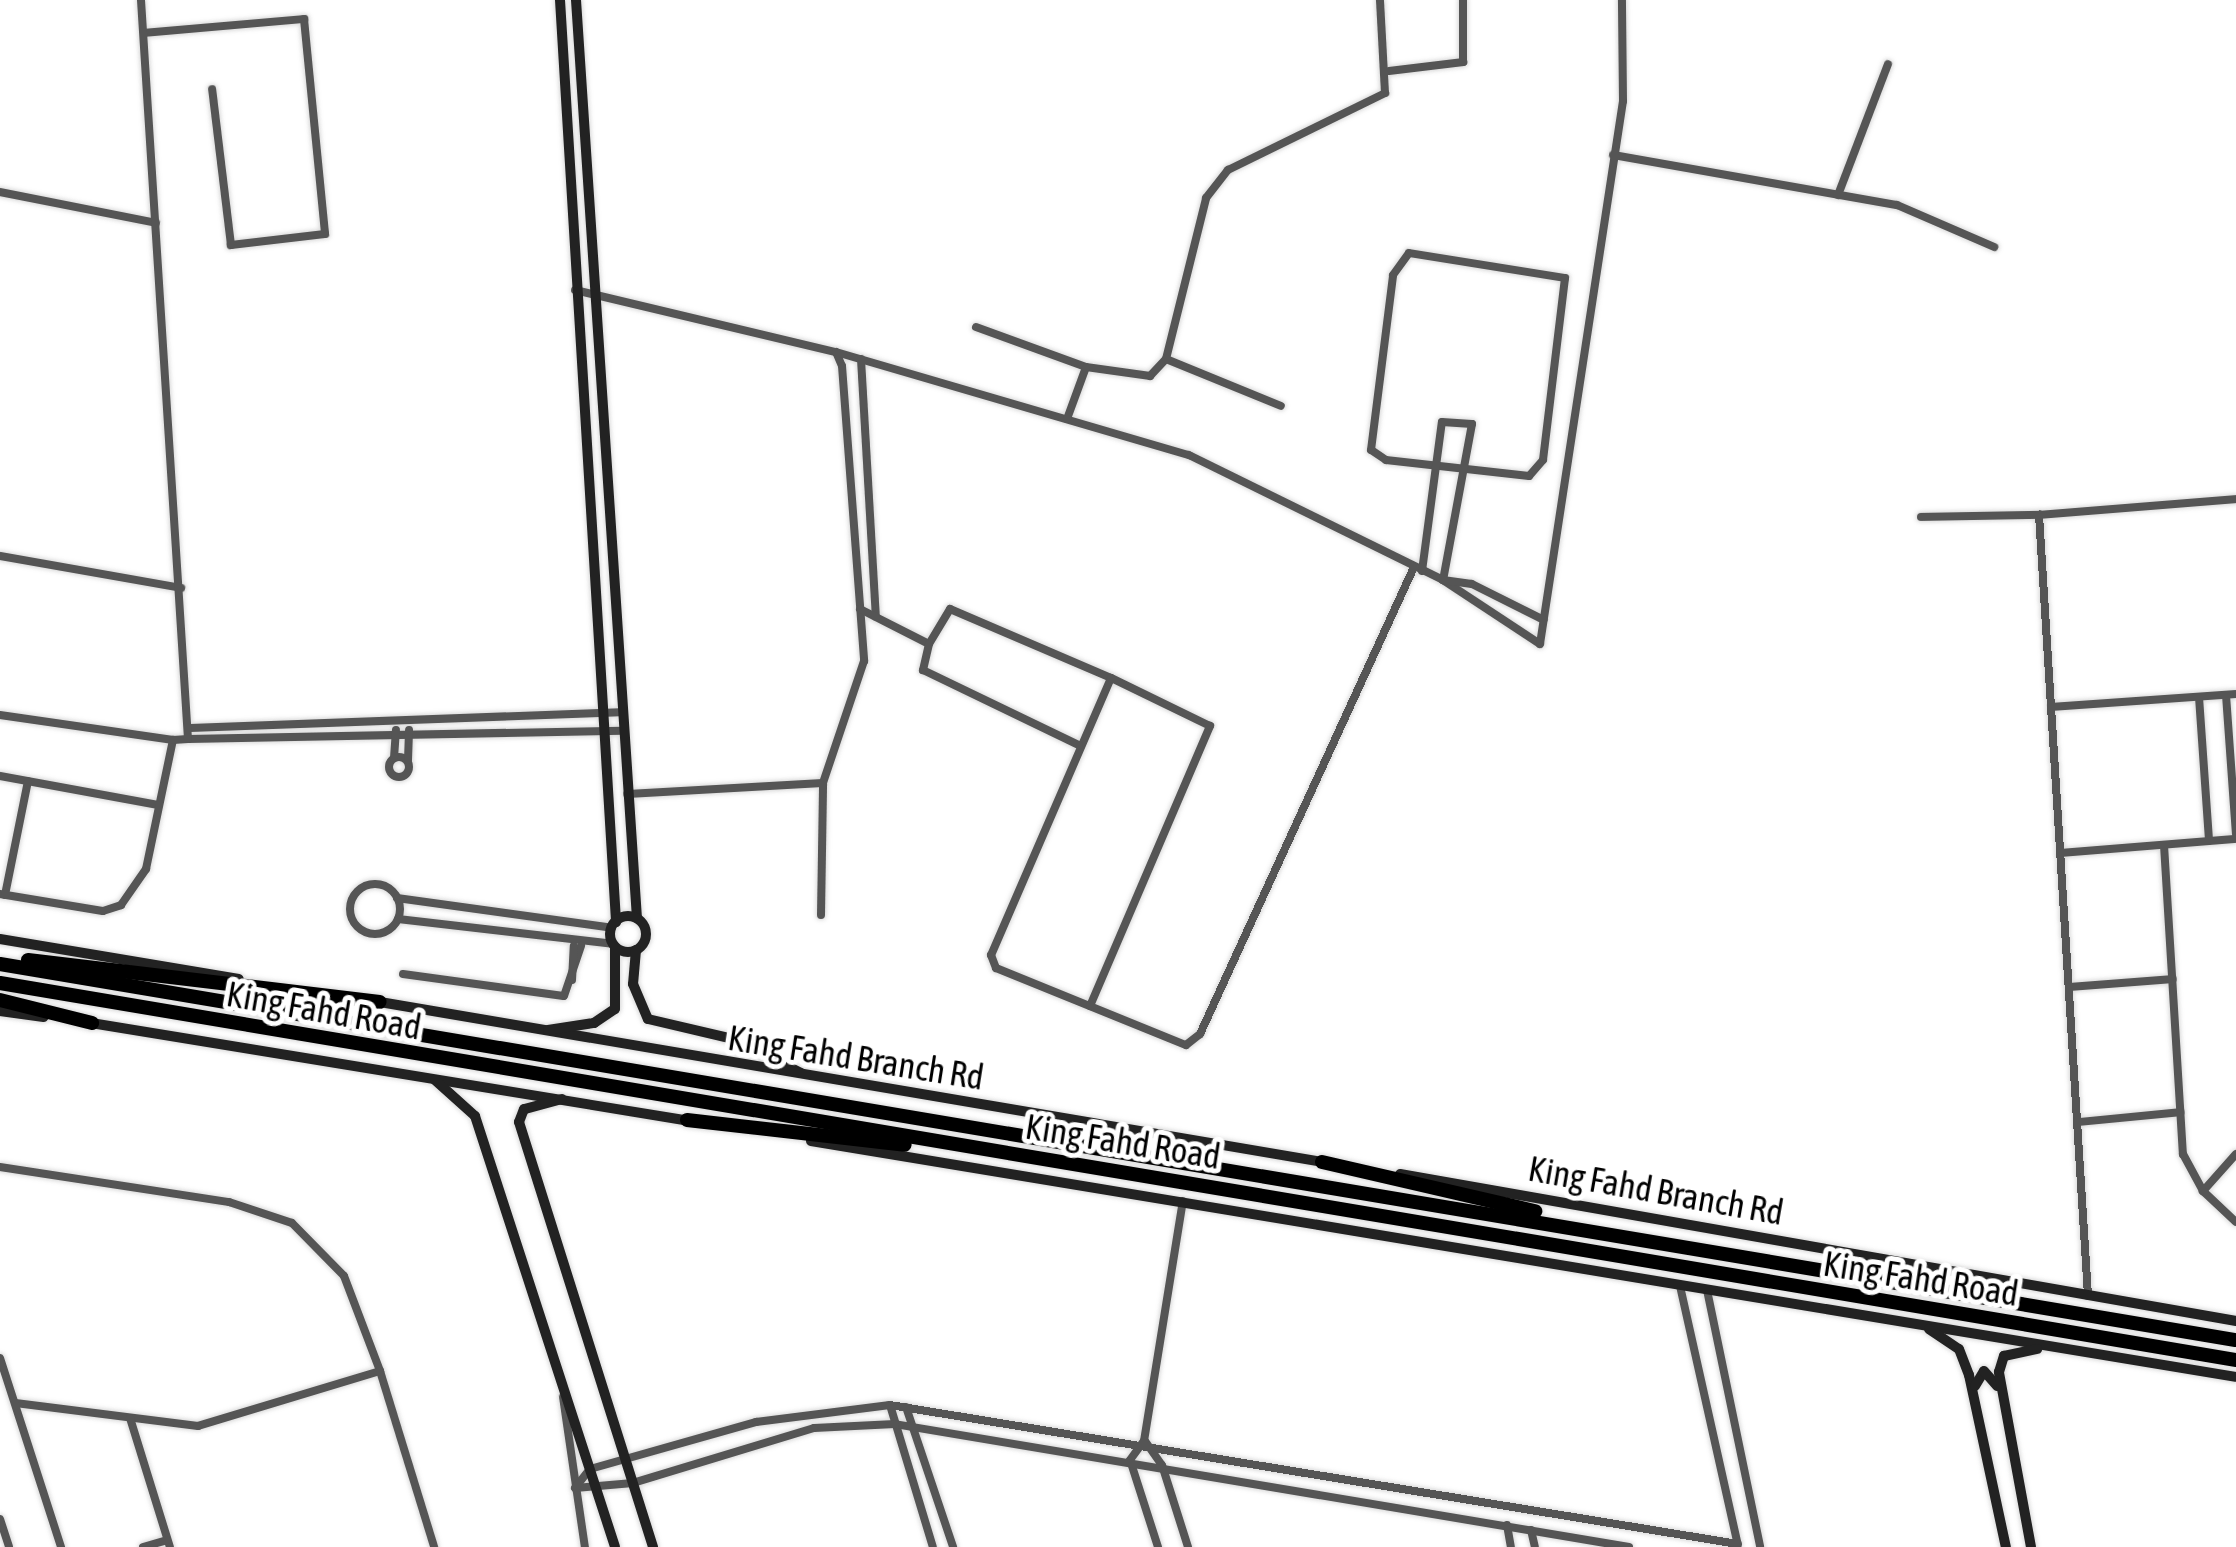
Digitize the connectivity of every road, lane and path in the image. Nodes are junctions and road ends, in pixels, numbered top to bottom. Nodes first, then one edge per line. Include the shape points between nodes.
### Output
1 (141, 0) edge
2 (560, 0) edge
3 (576, 0) edge
4 (1380, 0) edge
5 (1462, 0) edge
6 (1622, 0) edge
7 (144, 33) junction
8 (1888, 64) dead end
9 (1389, 71) junction
10 (212, 89) dead end
11 (1613, 155) junction
12 (0, 192) edge
13 (1838, 195) junction
14 (156, 222) junction
15 (1994, 246) dead end
16 (594, 288) junction
17 (575, 290) junction
18 (976, 327) dead end
19 (836, 352) junction
20 (861, 359) junction
21 (1166, 359) junction
22 (1086, 367) junction
23 (1281, 406) dead end
24 (1068, 420) junction
25 (1436, 467) junction
26 (1463, 470) junction
27 (2236, 499) edge
28 (2039, 515) junction
29 (1921, 516) dead end
30 (0, 556) edge
31 (1418, 569) junction
32 (1442, 580) junction
33 (182, 588) junction
34 (860, 608) junction
35 (876, 617) junction
36 (1544, 620) junction
37 (928, 644) junction
38 (1111, 678) junction
39 (2231, 695) edge
40 (2199, 697) junction
41 (2052, 707) junction
42 (620, 712) junction
43 (602, 714) junction
44 (0, 715) edge
45 (410, 720) junction
46 (396, 721) junction
47 (190, 728) junction
48 (622, 731) junction
49 (604, 732) junction
50 (408, 733) junction
51 (396, 734) junction
52 (173, 740) junction
53 (188, 740) junction
54 (1079, 746) junction
55 (394, 758) junction
56 (408, 760) junction
57 (0, 776) edge
58 (28, 781) junction
59 (823, 783) junction
60 (625, 794) junction
61 (158, 805) junction
62 (2236, 836) edge
63 (2209, 841) junction
64 (2164, 845) junction
65 (2061, 853) junction
66 (2, 894) edge
67 (398, 898) junction
68 (469, 913) junction
69 (821, 915) dead end
70 (398, 918) junction
71 (636, 918) junction
72 (542, 924) junction
73 (614, 925) junction
74 (466, 928) junction
75 (0, 939) edge
76 (540, 940) junction
77 (614, 945) junction
78 (577, 946) junction
79 (636, 950) junction
80 (0, 960) edge
81 (403, 974) dead end
82 (2173, 980) junction
83 (0, 983) edge
84 (2070, 987) junction
85 (0, 1000) edge
86 (380, 1002) junction
87 (1090, 1006) junction
88 (0, 1011) edge
89 (92, 1023) junction
90 (538, 1032) junction
91 (430, 1077) junction
92 (810, 1078) junction
93 (566, 1097) junction
94 (2181, 1112) junction
95 (687, 1120) junction
96 (2079, 1122) junction
97 (2236, 1154) edge
98 (1322, 1162) junction
99 (0, 1167) edge
100 (1108, 1169) junction
101 (2203, 1191) junction
102 (1183, 1201) junction
103 (2236, 1222) edge
104 (1682, 1244) junction
105 (1680, 1286) junction
106 (1706, 1290) junction
107 (2088, 1297) junction
108 (2235, 1320) edge
109 (1924, 1326) junction
110 (2236, 1340) edge
111 (2050, 1348) junction
112 (0, 1358) edge
113 (2236, 1360) edge
114 (380, 1372) junction
115 (2236, 1377) edge
116 (563, 1392) junction
117 (1976, 1395) junction
118 (2001, 1396) junction
119 (15, 1404) junction
120 (890, 1406) junction
121 (906, 1406) junction
122 (130, 1418) junction
123 (895, 1424) junction
124 (915, 1427) junction
125 (1144, 1441) junction
126 (626, 1458) junction
127 (1130, 1460) junction
128 (1162, 1465) junction
129 (590, 1470) junction
130 (633, 1483) junction
131 (575, 1488) junction
132 (598, 1492) junction
133 (0, 1519) edge
134 (1506, 1525) junction
135 (1531, 1530) junction
136 (169, 1543) edge
137 (1738, 1546) edge
138 (9, 1547) edge
139 (61, 1547) edge
140 (143, 1547) edge
141 (434, 1547) edge
142 (585, 1547) edge
143 (615, 1547) edge
144 (653, 1547) edge
145 (933, 1547) edge
146 (953, 1547) edge
147 (1158, 1547) edge
148 (1188, 1547) edge
149 (1511, 1547) edge
150 (1534, 1547) edge
151 (1629, 1547) edge
152 (1760, 1547) edge
153 (2006, 1547) edge
154 (2031, 1547) edge

1 - 7 street
2 - 17 main road
3 - 16 main road
4 - 9 street
5 - 9 street via 1463,62
6 - 11 street
7 - 10 street via 304,19 324,234 231,245
7 - 14 street
8 - 13 street
9 - 21 street via 1374,104 1228,170 1206,198
11 - 13 street
11 - 36 street
12 - 14 street
13 - 15 street via 1897,205
14 - 33 street
16 - 17 street
16 - 19 street
16 - 42 main road
17 - 43 main road
18 - 22 street
19 - 20 street
19 - 34 street
20 - 24 street
20 - 35 street
21 - 22 street via 1142,378
21 - 23 street
22 - 24 street
24 - 31 street via 1189,455
25 - 26 street
25 - 26 street via 1442,422 1472,424
25 - 26 street via 1386,460 1369,438 1399,260 1423,253 1558,273 1568,291 1543,460 1519,479
25 - 31 street
26 - 32 street
27 - 28 street
28 - 29 street
28 - 41 street
30 - 33 street
31 - 32 street
31 - 87 street via 1200,1034 1174,1044
32 - 36 street via 1472,584
32 - 36 street via 1540,644
33 - 47 street
34 - 35 street
34 - 59 street via 864,661
35 - 37 street
37 - 38 street via 950,609
37 - 54 street via 924,670
38 - 54 street
38 - 87 street via 1210,726
39 - 40 street
39 - 62 street
40 - 41 street
40 - 63 street
41 - 65 street
42 - 43 street
42 - 48 main road
43 - 45 street
43 - 49 main road
44 - 52 street
45 - 46 street
45 - 50 street
46 - 47 street
46 - 51 street
47 - 53 street
48 - 49 street
48 - 60 main road
49 - 50 street
49 - 73 main road
50 - 51 street
50 - 56 street
51 - 53 street
51 - 55 street
52 - 53 street
52 - 61 street
54 - 87 street via 990,954 996,968
55 - 56 street
55 - 56 street via 389,768 398,777
57 - 58 street
58 - 61 street
58 - 66 street
59 - 60 street
59 - 69 street
60 - 71 main road
61 - 66 street via 146,869 121,906 103,912
62 - 63 street
63 - 64 street
64 - 65 street
64 - 82 street
65 - 84 street
67 - 68 street
67 - 70 street
67 - 70 street via 370,884 350,911 374,934
68 - 72 street
68 - 74 street
70 - 74 street
71 - 73 main road
71 - 79 main road via 646,936
72 - 73 street
72 - 76 street
73 - 77 main road
74 - 76 street
75 - 86 main road, King Fahd Branch Rd
76 - 78 street
77 - 78 street
77 - 79 main road
77 - 90 main road via 615,1008 594,1023
78 - 81 street via 564,996
79 - 92 main road via 633,984 648,1019 733,1039
80 - 86 highway
80 - 104 highway, King Fahd Road
82 - 84 street
82 - 94 street
83 - 100 highway, King Fahd Road
84 - 96 street
85 - 89 highway
86 - 90 main road, King Fahd Branch Rd
88 - 89 main road
89 - 91 main road
90 - 92 main road, King Fahd Branch Rd
91 - 93 main road
91 - 116 main road via 461,1094 476,1116
92 - 98 main road, King Fahd Branch Rd
93 - 95 main road
93 - 126 main road via 524,1110 518,1122
94 - 96 street
94 - 101 street via 2186,1172
95 - 100 highway
95 - 102 main road
96 - 107 street
97 - 101 street
98 - 104 highway
98 - 107 main road, King Fahd Branch Rd
99 - 114 street via 228,1202 292,1223 344,1276
100 - 113 highway, King Fahd Road
101 - 103 street
102 - 105 main road
102 - 125 street
104 - 110 highway, King Fahd Road
105 - 106 main road
105 - 137 street
106 - 109 main road
106 - 152 street
107 - 108 main road, King Fahd Branch Rd
109 - 111 main road
109 - 117 main road via 1959,1349
111 - 115 main road
111 - 118 main road via 2004,1356
112 - 119 street
114 - 122 street via 198,1426
114 - 141 street
116 - 129 main road
116 - 131 street
117 - 118 main road via 1974,1375 1984,1370
117 - 153 main road
118 - 154 main road
119 - 122 street
119 - 139 street
120 - 121 street
120 - 123 street
120 - 126 street via 756,1422
121 - 124 street
121 - 125 street
122 - 136 street
123 - 124 street
123 - 130 street via 814,1428
123 - 145 street
124 - 127 street
124 - 146 street
125 - 127 street
125 - 128 street
125 - 137 street
126 - 129 street
126 - 130 main road
127 - 128 street
127 - 147 street
128 - 134 street
128 - 148 street
129 - 131 street
129 - 132 main road
130 - 132 street
130 - 144 main road
131 - 132 street
131 - 142 street
132 - 143 main road
133 - 138 street
134 - 135 street
134 - 149 street
135 - 150 street
135 - 151 street
136 - 140 street

